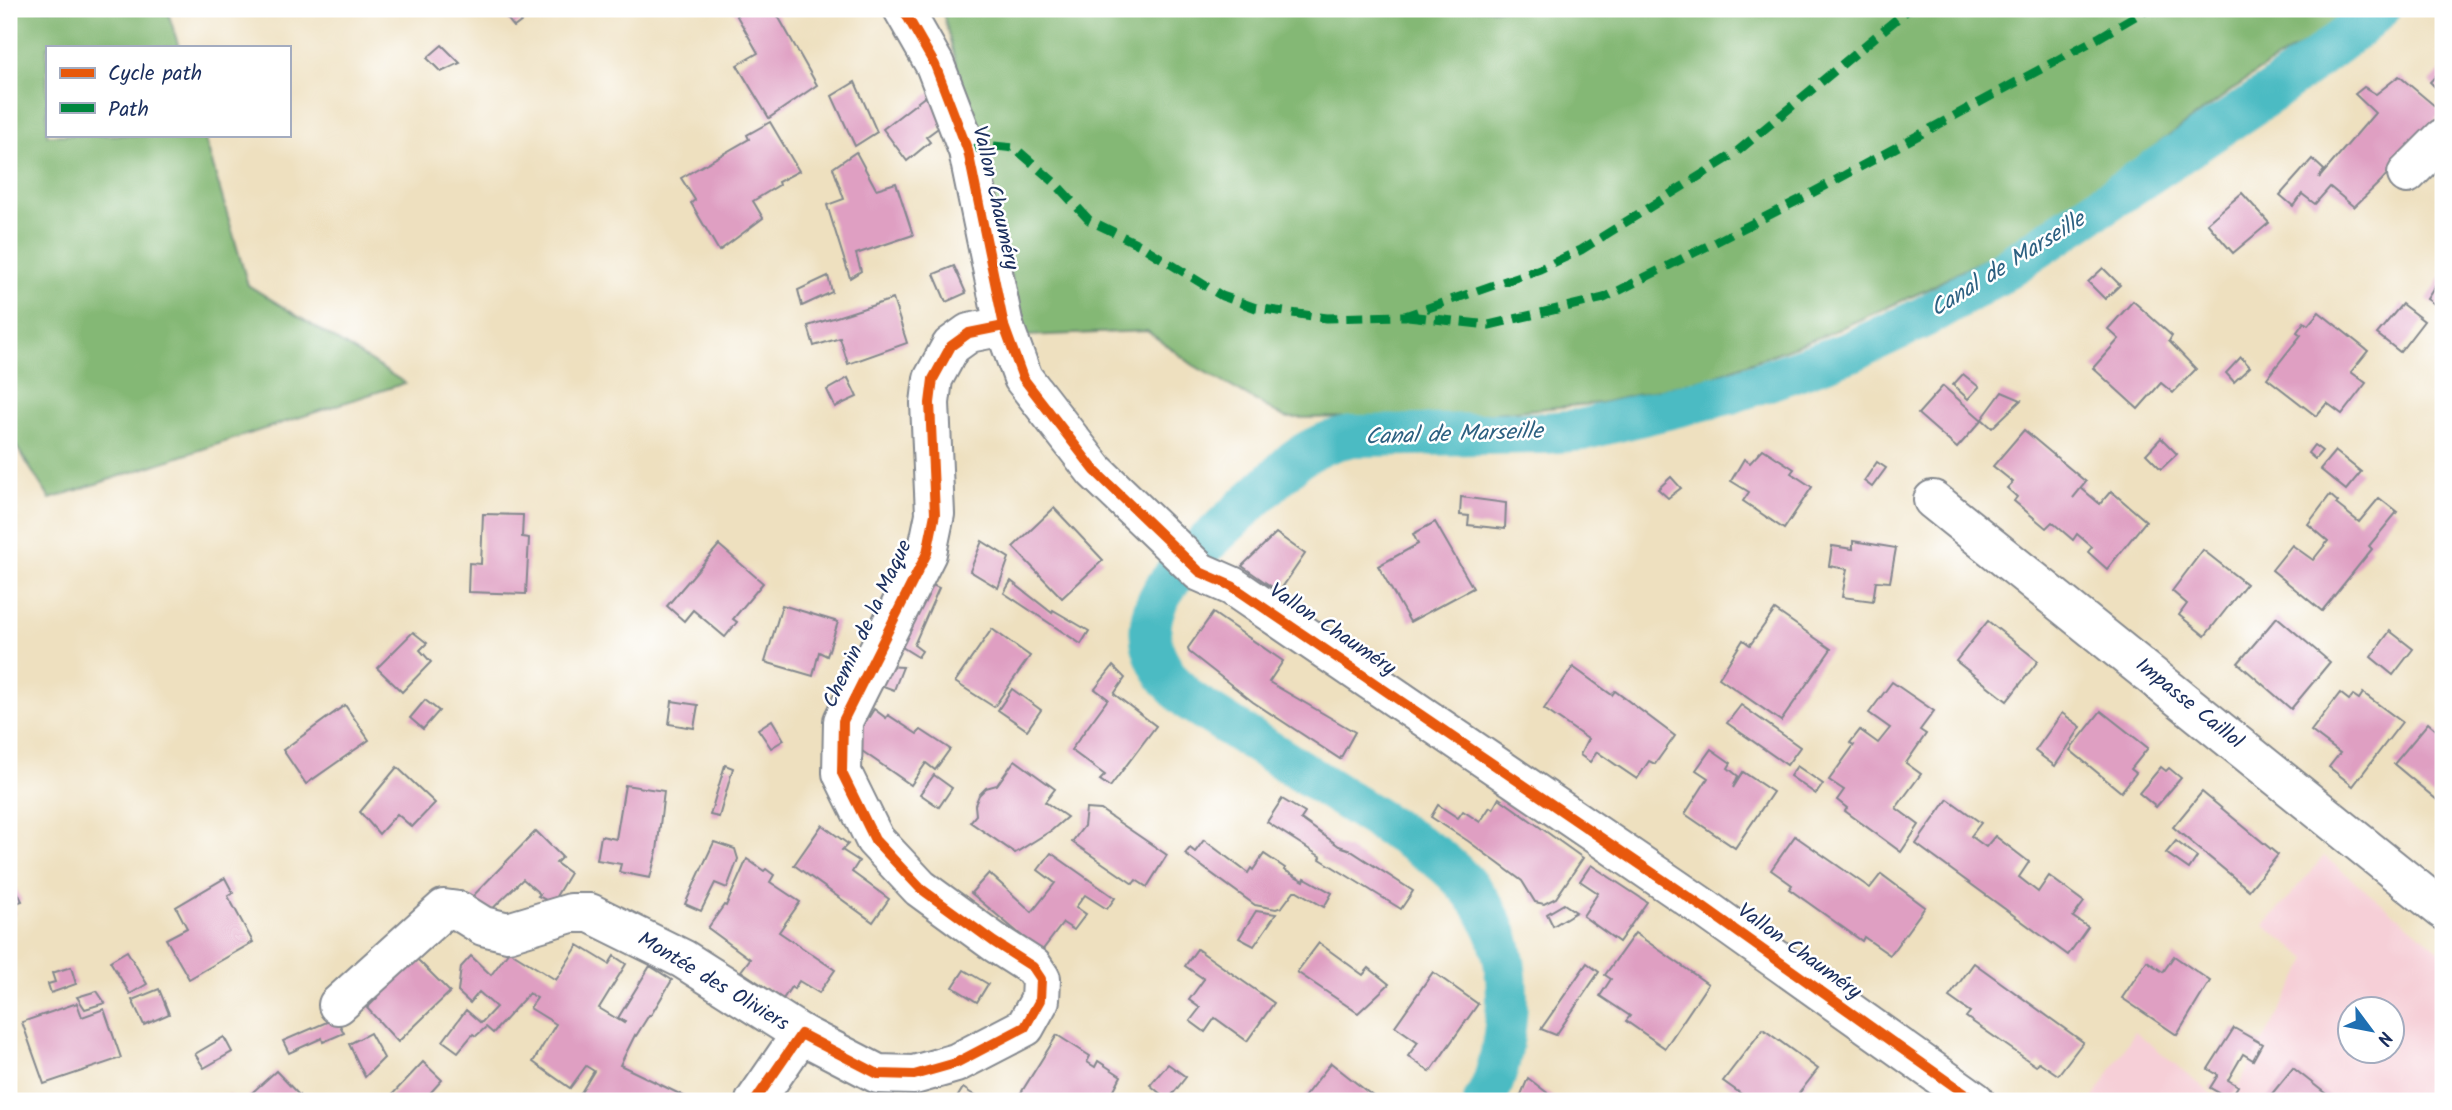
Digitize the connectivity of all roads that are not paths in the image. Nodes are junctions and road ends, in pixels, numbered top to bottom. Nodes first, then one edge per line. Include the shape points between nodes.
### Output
1 (903, 9) edge
2 (2443, 138) edge
3 (2407, 174) dead end
4 (1004, 326) junction
5 (1933, 500) dead end
6 (2443, 910) edge
7 (338, 1005) dead end
8 (802, 1034) junction
9 (755, 1101) edge
10 (1975, 1101) edge

1 - 4 street, Vallon Chauméry via 935,65 968,151
2 - 3 street
4 - 8 street, Chemin de la Maque via 969,333 951,346 933,379 935,514 926,552 843,721 842,773 875,840 920,888 1032,967 1041,979 1040,1000 1025,1027 956,1063 914,1075 878,1074
4 - 10 street, Vallon Chauméry via 1023,378 1072,442 1095,471 1189,563 1232,586 1602,837
5 - 6 street, Impasse Caillol
7 - 8 street, Montée des Oliviers via 444,909 460,911 483,926 508,932 570,913 590,913 684,959
8 - 9 street

